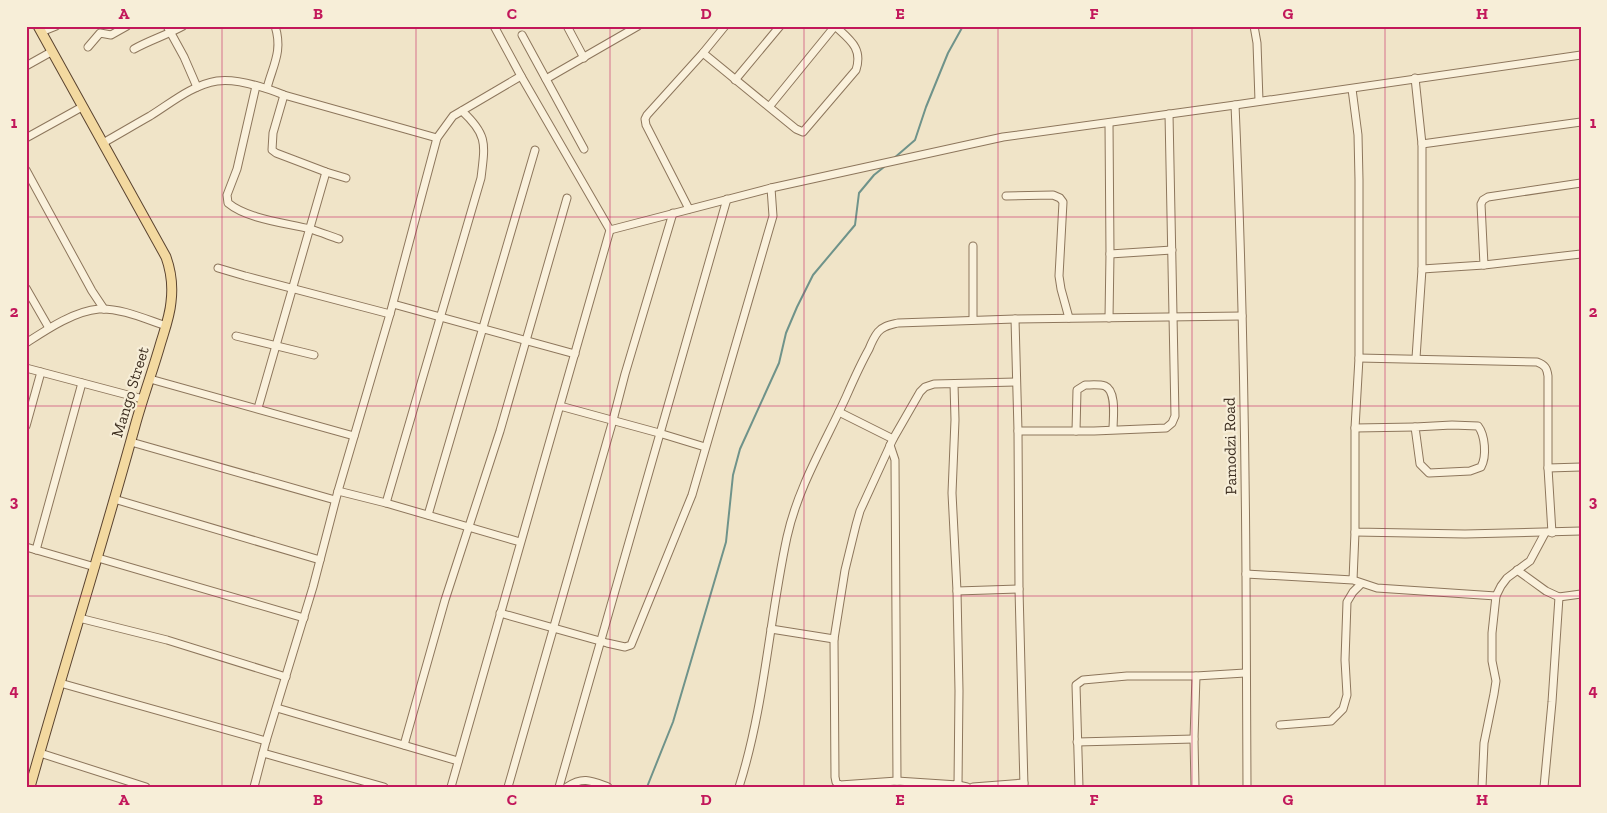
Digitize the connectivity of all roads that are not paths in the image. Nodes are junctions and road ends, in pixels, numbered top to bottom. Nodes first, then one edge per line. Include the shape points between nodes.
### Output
1 (56, 26) edge
2 (127, 26) edge
3 (183, 26) edge
4 (275, 26) edge
5 (494, 26) edge
6 (567, 26) edge
7 (621, 26) edge
8 (638, 26) edge
9 (725, 26) edge
10 (780, 26) edge
11 (1254, 26) edge
12 (40, 29) edge
13 (169, 30) edge
14 (625, 34) junction
15 (522, 35) dead end
16 (88, 47) dead end
17 (134, 49) dead end
18 (51, 52) junction
19 (703, 53) junction
20 (1581, 55) edge
21 (584, 58) junction
22 (26, 66) edge
23 (521, 76) junction
24 (546, 78) junction
25 (1415, 78) junction
26 (735, 80) junction
27 (197, 86) junction
28 (256, 86) junction
29 (267, 88) junction
30 (1352, 89) junction
31 (284, 95) junction
32 (1259, 101) junction
33 (1235, 105) junction
34 (82, 106) junction
35 (768, 107) junction
36 (462, 111) junction
37 (1169, 114) junction
38 (1581, 122) edge
39 (1109, 123) junction
40 (26, 138) edge
41 (437, 138) junction
42 (103, 143) junction
43 (1422, 144) junction
44 (584, 149) dead end
45 (535, 150) dead end
46 (26, 170) edge
47 (326, 172) junction
48 (346, 178) dead end
49 (1581, 183) edge
50 (771, 188) junction
51 (1006, 196) dead end
52 (567, 198) dead end
53 (727, 199) junction
54 (689, 209) junction
55 (673, 213) junction
56 (310, 229) junction
57 (610, 230) junction
58 (340, 239) dead end
59 (973, 246) dead end
60 (1172, 250) junction
61 (1110, 254) junction
62 (1581, 254) edge
63 (1484, 264) junction
64 (218, 268) dead end
65 (1422, 269) junction
66 (26, 288) edge
67 (293, 289) junction
68 (393, 304) junction
69 (104, 309) junction
70 (390, 314) junction
71 (1242, 316) junction
72 (441, 317) junction
73 (1173, 317) junction
74 (1068, 318) junction
75 (1109, 318) junction
76 (1015, 319) junction
77 (973, 320) junction
78 (166, 326) junction
79 (48, 328) junction
80 (482, 329) junction
81 (236, 336) dead end
82 (526, 341) junction
83 (26, 344) edge
84 (276, 346) junction
85 (575, 354) junction
86 (314, 355) dead end
87 (1359, 358) junction
88 (1416, 358) junction
89 (26, 368) edge
90 (41, 372) junction
91 (150, 379) junction
92 (1016, 382) junction
93 (82, 384) junction
94 (954, 384) junction
95 (143, 399) junction
96 (560, 406) junction
97 (258, 408) junction
98 (839, 412) junction
99 (613, 420) junction
100 (26, 426) edge
101 (1415, 427) junction
102 (1355, 428) junction
103 (1113, 429) junction
104 (1018, 431) junction
105 (1076, 431) junction
106 (659, 433) junction
107 (354, 436) junction
108 (131, 442) junction
109 (892, 442) junction
110 (705, 447) junction
111 (1580, 466) edge
112 (1548, 468) junction
113 (338, 491) junction
114 (114, 499) junction
115 (335, 500) junction
116 (386, 503) junction
117 (428, 515) junction
118 (469, 526) junction
119 (1581, 531) edge
120 (1356, 532) junction
121 (1548, 533) junction
122 (520, 542) junction
123 (26, 548) edge
124 (36, 550) junction
125 (320, 560) junction
126 (96, 562) junction
127 (1517, 570) junction
128 (1246, 574) junction
129 (1353, 580) junction
130 (1360, 585) dead end
131 (1019, 589) junction
132 (957, 590) junction
133 (1581, 594) edge
134 (1496, 596) junction
135 (1559, 597) junction
136 (500, 613) junction
137 (79, 618) junction
138 (304, 618) junction
139 (553, 629) junction
140 (771, 630) junction
141 (834, 639) junction
142 (601, 641) junction
143 (1245, 673) junction
144 (1196, 676) junction
145 (286, 677) junction
146 (60, 683) junction
147 (277, 708) junction
148 (1280, 725) dead end
149 (1194, 739) junction
150 (266, 741) junction
151 (1077, 742) junction
152 (404, 745) junction
153 (40, 753) junction
154 (263, 753) junction
155 (458, 761) junction
156 (897, 781) junction
157 (958, 785) junction
158 (1024, 785) edge
159 (30, 787) edge
160 (146, 787) edge
161 (254, 787) edge
162 (384, 787) edge
163 (451, 787) edge
164 (508, 787) edge
165 (558, 787) edge
166 (567, 787) edge
167 (608, 787) edge
168 (739, 787) edge
169 (967, 787) edge
170 (973, 787) edge
171 (1079, 787) edge
172 (1195, 787) edge
173 (1247, 787) edge
174 (1482, 787) edge
175 (1544, 787) edge

1 - 12 street
2 - 16 street via 111,35 100,33
3 - 13 street
4 - 29 street via 279,49
5 - 23 street
6 - 21 street
7 - 14 street
8 - 14 street
9 - 19 street
10 - 26 street
11 - 32 street
12 - 18 main road, Mango Street
13 - 17 street
13 - 27 street
14 - 21 street
15 - 24 street
18 - 22 street
18 - 34 main road, Mango Street
19 - 26 street
19 - 54 street via 645,119
20 - 25 street
21 - 24 street
23 - 36 street
23 - 57 street
24 - 44 street
25 - 30 street
25 - 43 street
26 - 35 street
27 - 28 street via 218,81
27 - 42 street
28 - 29 street
28 - 56 street via 237,169 227,195 228,203 264,219
29 - 31 street
30 - 32 street
30 - 87 street via 1358,136
31 - 41 street
31 - 47 street via 273,133 272,150
32 - 33 street
33 - 37 street
33 - 71 street, Pamodzi Road
34 - 40 street
34 - 42 main road, Mango Street
35 - 35 street via 835,26 851,39 859,60 856,70 803,132
36 - 41 street via 453,116
36 - 72 street via 476,124 484,151 481,178
37 - 39 street
37 - 60 street
38 - 43 street
39 - 50 street via 1003,137
39 - 61 street
41 - 68 street
42 - 78 main road, Mango Street via 171,270 171,302
43 - 65 street
45 - 80 street
46 - 69 street
47 - 48 street
47 - 56 street
49 - 63 street via 1483,200
50 - 53 street
50 - 110 street via 773,216
51 - 74 street via 1053,195 1063,202 1059,276
52 - 82 street
53 - 54 street
53 - 106 street
54 - 55 street
55 - 57 street
55 - 99 street
56 - 58 street
56 - 67 street
57 - 85 street
59 - 77 street
60 - 61 street
60 - 73 street
61 - 75 street
62 - 63 street
63 - 65 street
64 - 67 street
65 - 88 street
66 - 79 street
67 - 70 street
67 - 84 street
68 - 70 street
68 - 72 street
69 - 78 street
69 - 79 street via 87,312
70 - 107 street
71 - 73 street
71 - 128 street, Pamodzi Road
72 - 80 street
72 - 116 street
73 - 75 street
73 - 103 street via 1175,416 1172,423 1166,428
74 - 75 street
74 - 76 street
76 - 77 street
76 - 92 street
77 - 98 street via 886,325 877,333
78 - 91 main road, Mango Street
79 - 83 street
80 - 82 street
80 - 117 street
81 - 84 street
82 - 85 street
82 - 118 street
84 - 86 street
84 - 97 street
85 - 96 street
87 - 88 street
87 - 102 street
88 - 112 street via 1543,364 1548,376
89 - 90 street
90 - 93 street
90 - 100 street
91 - 95 main road, Mango Street
91 - 97 street
92 - 94 street
92 - 104 street
93 - 95 street
93 - 124 street
94 - 109 street via 925,387
94 - 132 street via 952,493
95 - 108 main road, Mango Street
96 - 99 street
96 - 122 street
97 - 107 street
98 - 109 street
98 - 140 street via 796,504
99 - 106 street
99 - 139 street
101 - 101 street via 1478,426 1482,431 1485,460 1482,466 1470,471 1430,472 1420,464
101 - 102 street
102 - 120 street
103 - 105 street
103 - 105 street via 1111,390 1104,386 1085,385 1077,390
104 - 105 street
104 - 131 street
106 - 110 street
106 - 142 street
107 - 113 street
108 - 114 main road, Mango Street
108 - 115 street
109 - 141 street via 860,511
109 - 156 street via 895,460
110 - 142 street via 692,494 631,645 625,647
111 - 112 street
112 - 121 street
113 - 115 street
113 - 116 street
114 - 125 street
114 - 126 main road, Mango Street
115 - 125 street
116 - 117 street
117 - 118 street
118 - 122 street
118 - 152 street
119 - 121 street
120 - 121 street
120 - 129 street
121 - 127 street via 1530,561
122 - 136 street
123 - 124 street
124 - 126 street
125 - 138 street
126 - 137 main road, Mango Street
126 - 138 street
127 - 134 street via 1507,578
127 - 135 street
128 - 129 street
128 - 143 street, Pamodzi Road
129 - 134 street via 1377,588
130 - 148 street via 1347,602 1347,696 1343,708 1331,721
131 - 132 street
131 - 158 street
132 - 157 street
133 - 135 street
134 - 174 street via 1492,661 1496,681 1484,743
135 - 175 street
136 - 139 street
136 - 155 street
137 - 145 street via 167,640
137 - 146 main road, Mango Street
138 - 145 street
139 - 142 street
139 - 164 street
140 - 141 street
140 - 168 street via 750,753
141 - 156 street via 836,782 840,785
142 - 165 street
143 - 144 street
143 - 173 street, Pamodzi Road
144 - 149 street
144 - 151 street via 1083,680 1076,684
145 - 147 street
146 - 150 street
146 - 153 main road, Mango Street
147 - 150 street
147 - 152 street
149 - 151 street
149 - 172 street
150 - 154 street
151 - 171 street
152 - 155 street
153 - 159 main road, Mango Street
153 - 160 street
154 - 161 street
154 - 162 street
155 - 163 street
156 - 157 street
157 - 169 street
158 - 170 street
166 - 167 street via 587,780

